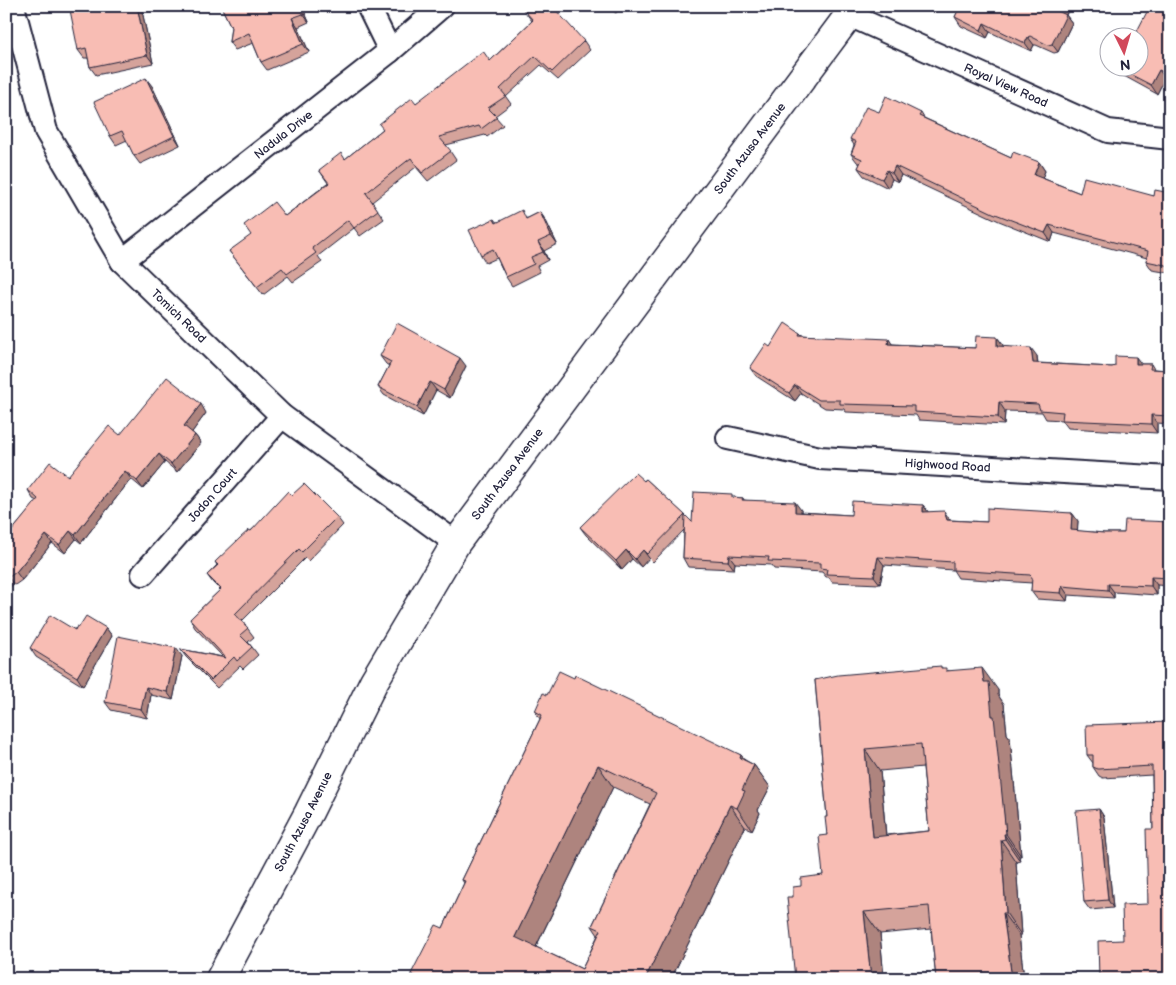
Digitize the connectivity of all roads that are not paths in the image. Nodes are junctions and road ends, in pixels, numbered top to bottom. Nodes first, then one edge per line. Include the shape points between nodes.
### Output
1 (13, 6) edge
2 (368, 6) edge
3 (442, 6) edge
4 (851, 10) edge
5 (390, 51) junction
6 (1170, 138) edge
7 (122, 261) junction
8 (282, 416) junction
9 (728, 438) dead end
10 (1170, 478) edge
11 (456, 543) junction
12 (143, 574) dead end
13 (220, 979) edge

1 - 7 street, Tomich Road via 46,131
2 - 5 street
3 - 5 street, Nadula Drive
4 - 6 street, Royal View Road via 1108,132
4 - 11 street, South Azusa Avenue
5 - 7 street, Nadula Drive
7 - 8 street, Tomich Road
8 - 11 street, Tomich Road
8 - 12 street, Jodon Court
9 - 10 street, Highwood Road via 820,458
11 - 13 street, South Azusa Avenue via 374,681

